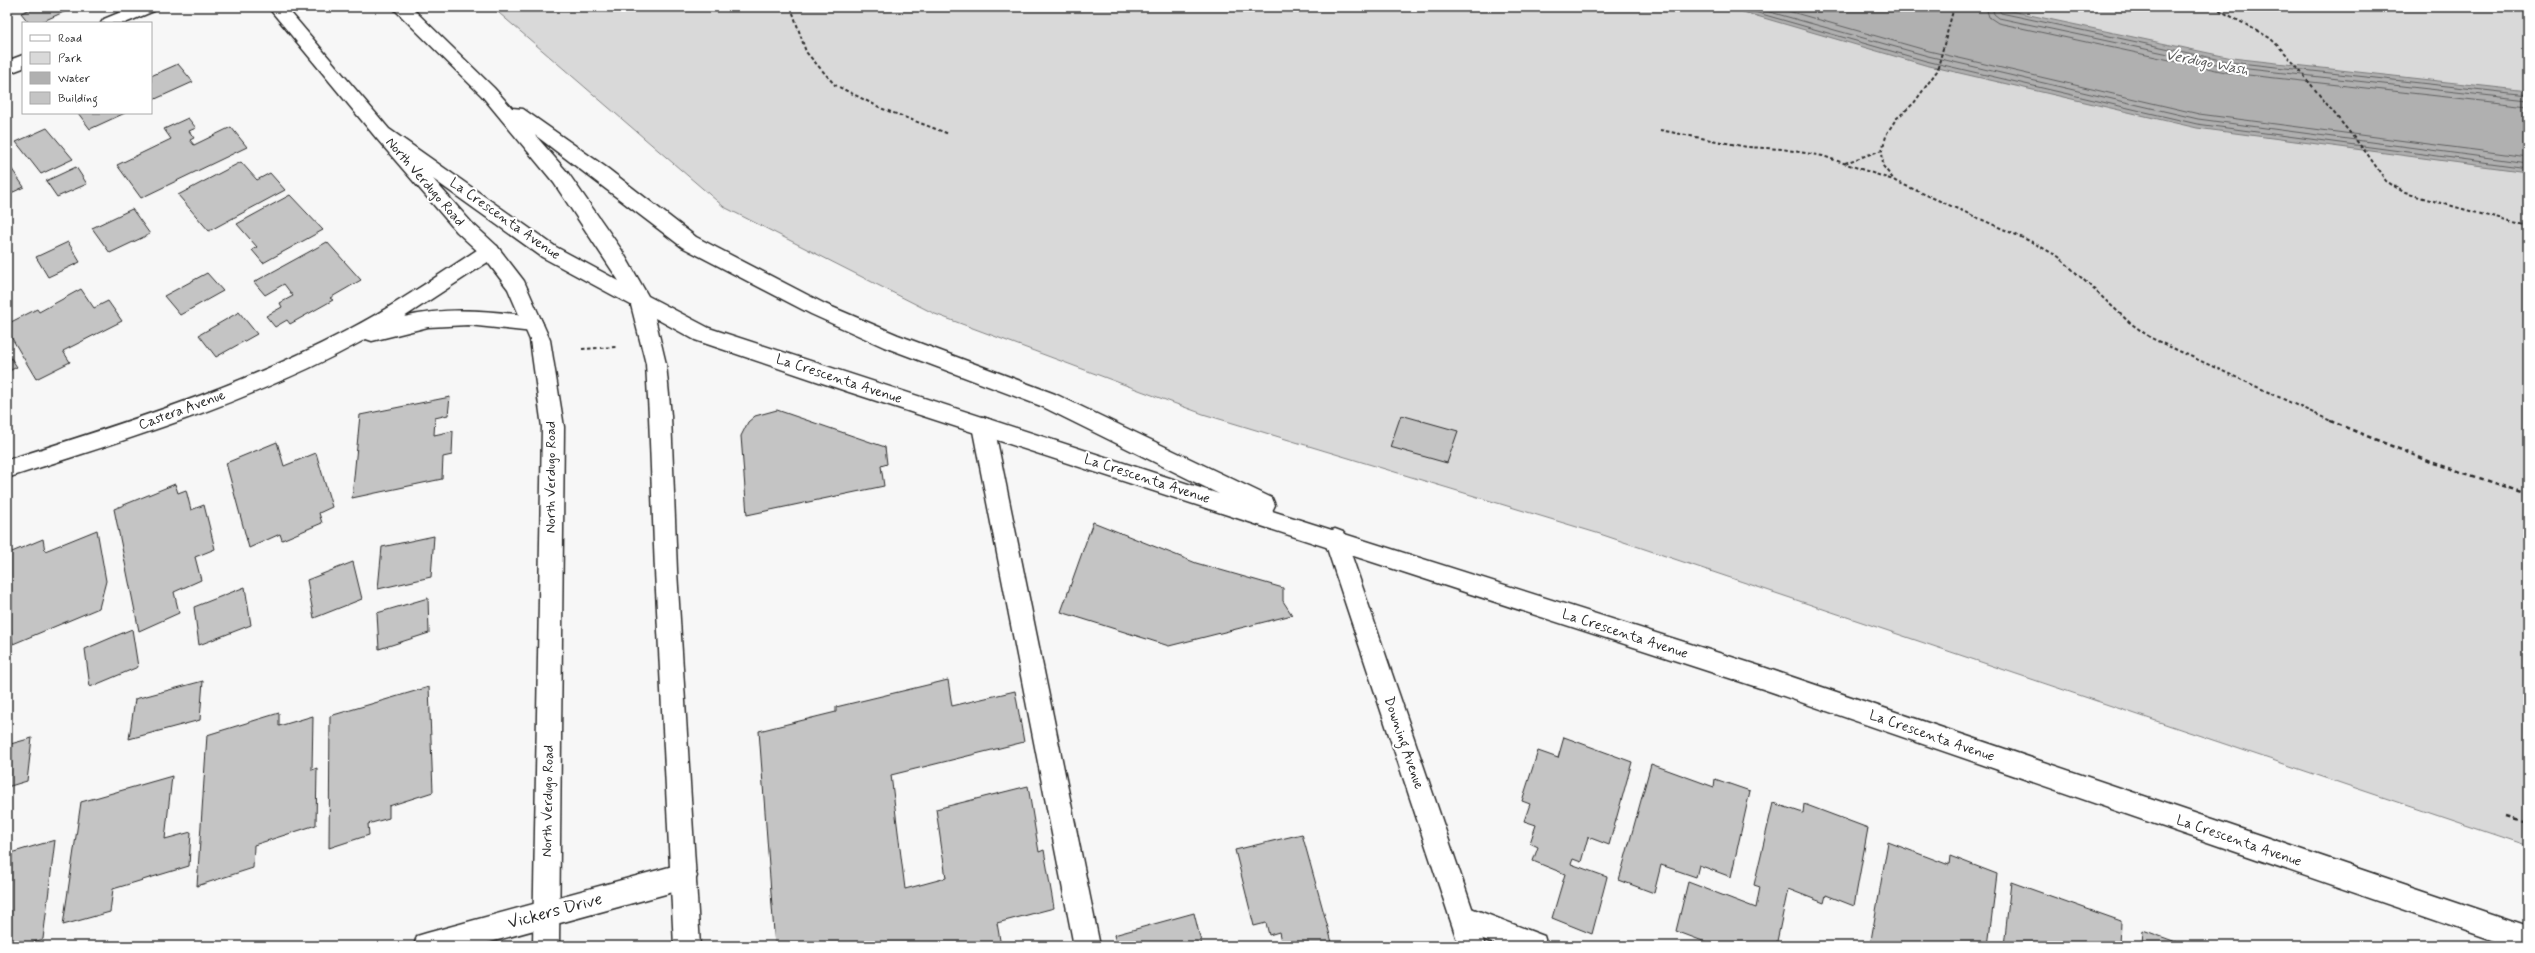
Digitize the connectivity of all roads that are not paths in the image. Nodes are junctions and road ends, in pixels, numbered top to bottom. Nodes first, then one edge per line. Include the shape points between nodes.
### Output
1 (148, 7) edge
2 (277, 7) edge
3 (401, 7) edge
4 (112, 22) edge
5 (22, 61) edge
6 (7, 68) edge
7 (488, 92) junction
8 (383, 134) junction
9 (490, 251) junction
10 (640, 299) junction
11 (532, 324) junction
12 (352, 338) junction
13 (983, 426) junction
14 (7, 469) edge
15 (1335, 539) junction
16 (684, 876) junction
17 (547, 912) junction
18 (1463, 918) junction
19 (2528, 939) edge
20 (427, 946) edge
21 (546, 946) edge
22 (687, 946) edge
23 (1087, 946) edge
24 (1472, 946) edge
25 (1534, 946) edge

1 - 4 main road
2 - 8 main road, North Verdugo Road
3 - 7 main road
5 - 6 main road
7 - 10 main road via 561,178 614,254
7 - 15 main road, La Crescenta Avenue via 600,173 689,242 818,309 891,341 1048,400
8 - 9 main road, North Verdugo Road via 464,227
8 - 10 main road, La Crescenta Avenue via 549,252
9 - 11 main road, North Verdugo Road via 517,286
9 - 12 main road, Castera Avenue
10 - 13 main road, La Crescenta Avenue via 702,334
10 - 16 main road via 656,364 660,416 666,571
11 - 12 main road, Castera Avenue via 468,317 428,319
11 - 17 main road, North Verdugo Road via 540,340 553,427
12 - 14 main road, Castera Avenue via 203,403
13 - 15 main road, La Crescenta Avenue
13 - 23 main road
15 - 18 main road, Downing Avenue
15 - 19 main road, La Crescenta Avenue via 1770,681
16 - 17 main road, Vickers Drive
16 - 22 main road
17 - 20 main road, Vickers Drive
17 - 21 main road, North Verdugo Road
18 - 24 main road, Downing Avenue
18 - 25 main road

